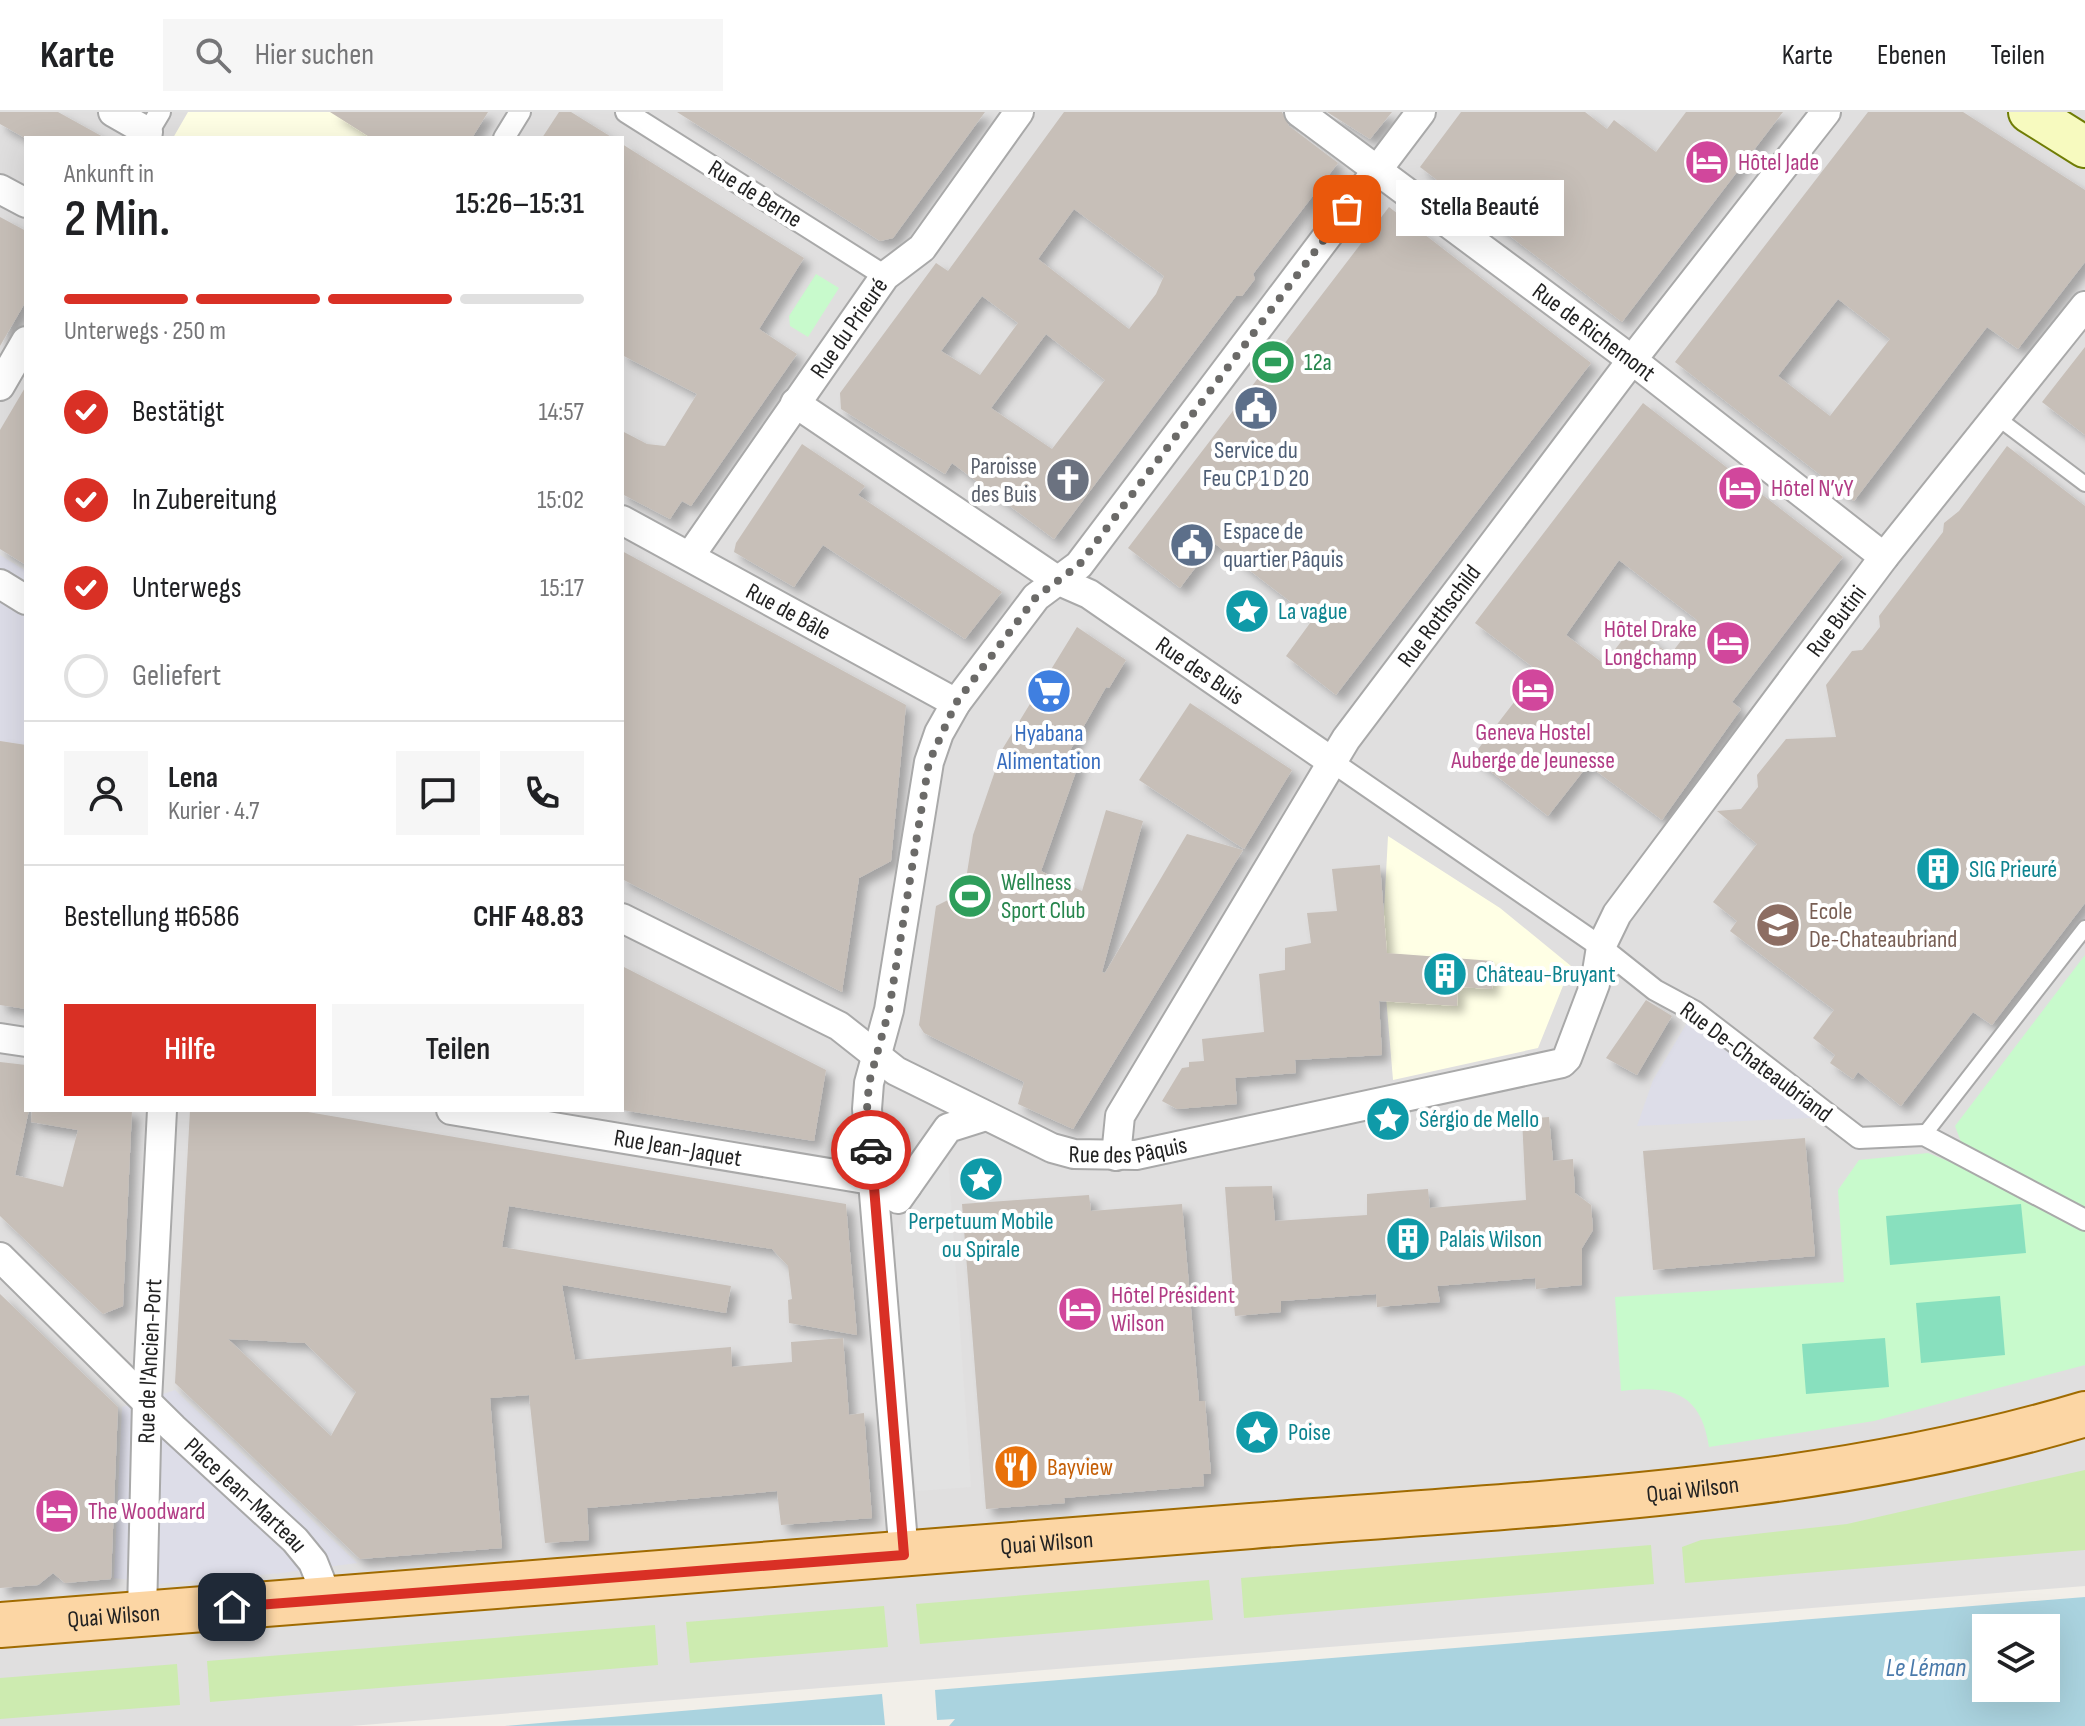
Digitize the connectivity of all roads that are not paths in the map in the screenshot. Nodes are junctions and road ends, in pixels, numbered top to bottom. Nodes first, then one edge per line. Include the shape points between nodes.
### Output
1 (113, 112) edge
2 (520, 112) edge
3 (626, 112) edge
4 (1019, 112) edge
5 (1299, 112) edge
6 (1421, 112) edge
7 (1826, 112) edge
8 (2029, 112) edge
9 (2058, 112) edge
10 (151, 127) edge
11 (2085, 130) edge
12 (505, 136) edge
13 (2085, 147) edge
14 (1376, 170) junction
15 (0, 189) edge
16 (24, 202) edge
17 (885, 276) junction
18 (2085, 306) edge
19 (24, 344) edge
20 (1632, 360) junction
21 (0, 386) edge
22 (795, 403) junction
23 (1995, 416) junction
24 (2085, 484) edge
25 (624, 521) edge
26 (690, 556) junction
27 (1884, 557) junction
28 (1057, 580) junction
29 (0, 584) edge
30 (24, 599) edge
31 (956, 703) junction
32 (1331, 761) junction
33 (624, 919) edge
34 (2085, 928) edge
35 (1601, 947) junction
36 (0, 1038) edge
37 (24, 1042) edge
38 (876, 1054) junction
39 (162, 1112) edge
40 (463, 1112) edge
41 (986, 1116) junction
42 (1924, 1135) junction
43 (1116, 1156) junction
44 (873, 1180) junction
45 (907, 1186) junction
46 (2085, 1220) edge
47 (877, 1232) junction
48 (0, 1257) edge
49 (147, 1401) junction
50 (2085, 1414) edge
51 (904, 1555) junction
52 (322, 1601) junction
53 (142, 1613) junction
54 (0, 1625) edge

1 - 10 street
2 - 12 street
3 - 17 street, Rue de Berne
4 - 17 street, Rue du Prieuré via 922,248
5 - 14 street, Rue de Richemont
6 - 14 street
7 - 20 street, Rue Rothschild
8 - 13 main road
9 - 11 lane
14 - 20 street, Rue de Richemont
14 - 28 street via 1079,565
15 - 16 street
17 - 22 street, Rue du Prieuré
18 - 23 street, Rue Butini
19 - 21 street
20 - 27 street, Rue de Richemont
20 - 32 street, Rue Rothschild
22 - 26 street, Rue du Prieuré
22 - 28 street, Rue des Buis
23 - 24 lane
23 - 27 street, Rue Butini
25 - 26 street, Rue de Bâle
26 - 31 street, Rue de Bâle
27 - 35 street, Rue Butini via 1617,914
28 - 31 street via 1036,597
28 - 32 street, Rue des Buis via 1089,594
29 - 30 street
31 - 38 street via 929,762 889,1010
32 - 35 street, Rue des Buis
32 - 43 street, Rue Rothschild via 1120,1116
33 - 38 street, Rue des Pâquis via 839,1026
34 - 42 lane
35 - 42 street, Rue De-Chateaubriand via 1859,1138
35 - 43 street, Rue des Pâquis via 1595,984 1562,1063
36 - 37 street
38 - 41 street, Rue des Pâquis via 896,1071
38 - 44 street via 867,1109
39 - 49 street, Rue de l'Ancien-Port
40 - 44 street, Rue Jean-Jaquet
41 - 43 street, Rue des Pâquis via 1052,1148
41 - 45 street via 948,1128
42 - 46 street
44 - 45 street, Rue Jean-Jaquet
44 - 47 street
45 - 47 street
47 - 51 street
48 - 49 street, Place Jean-Marteau
49 - 52 street, Place Jean-Marteau via 295,1540 313,1562
49 - 53 street, Rue de l'Ancien-Port
50 - 51 main road, Quai Wilson via 1905,1458 1747,1484
51 - 52 main road, Quai Wilson
52 - 53 main road, Quai Wilson
53 - 54 main road, Quai Wilson

